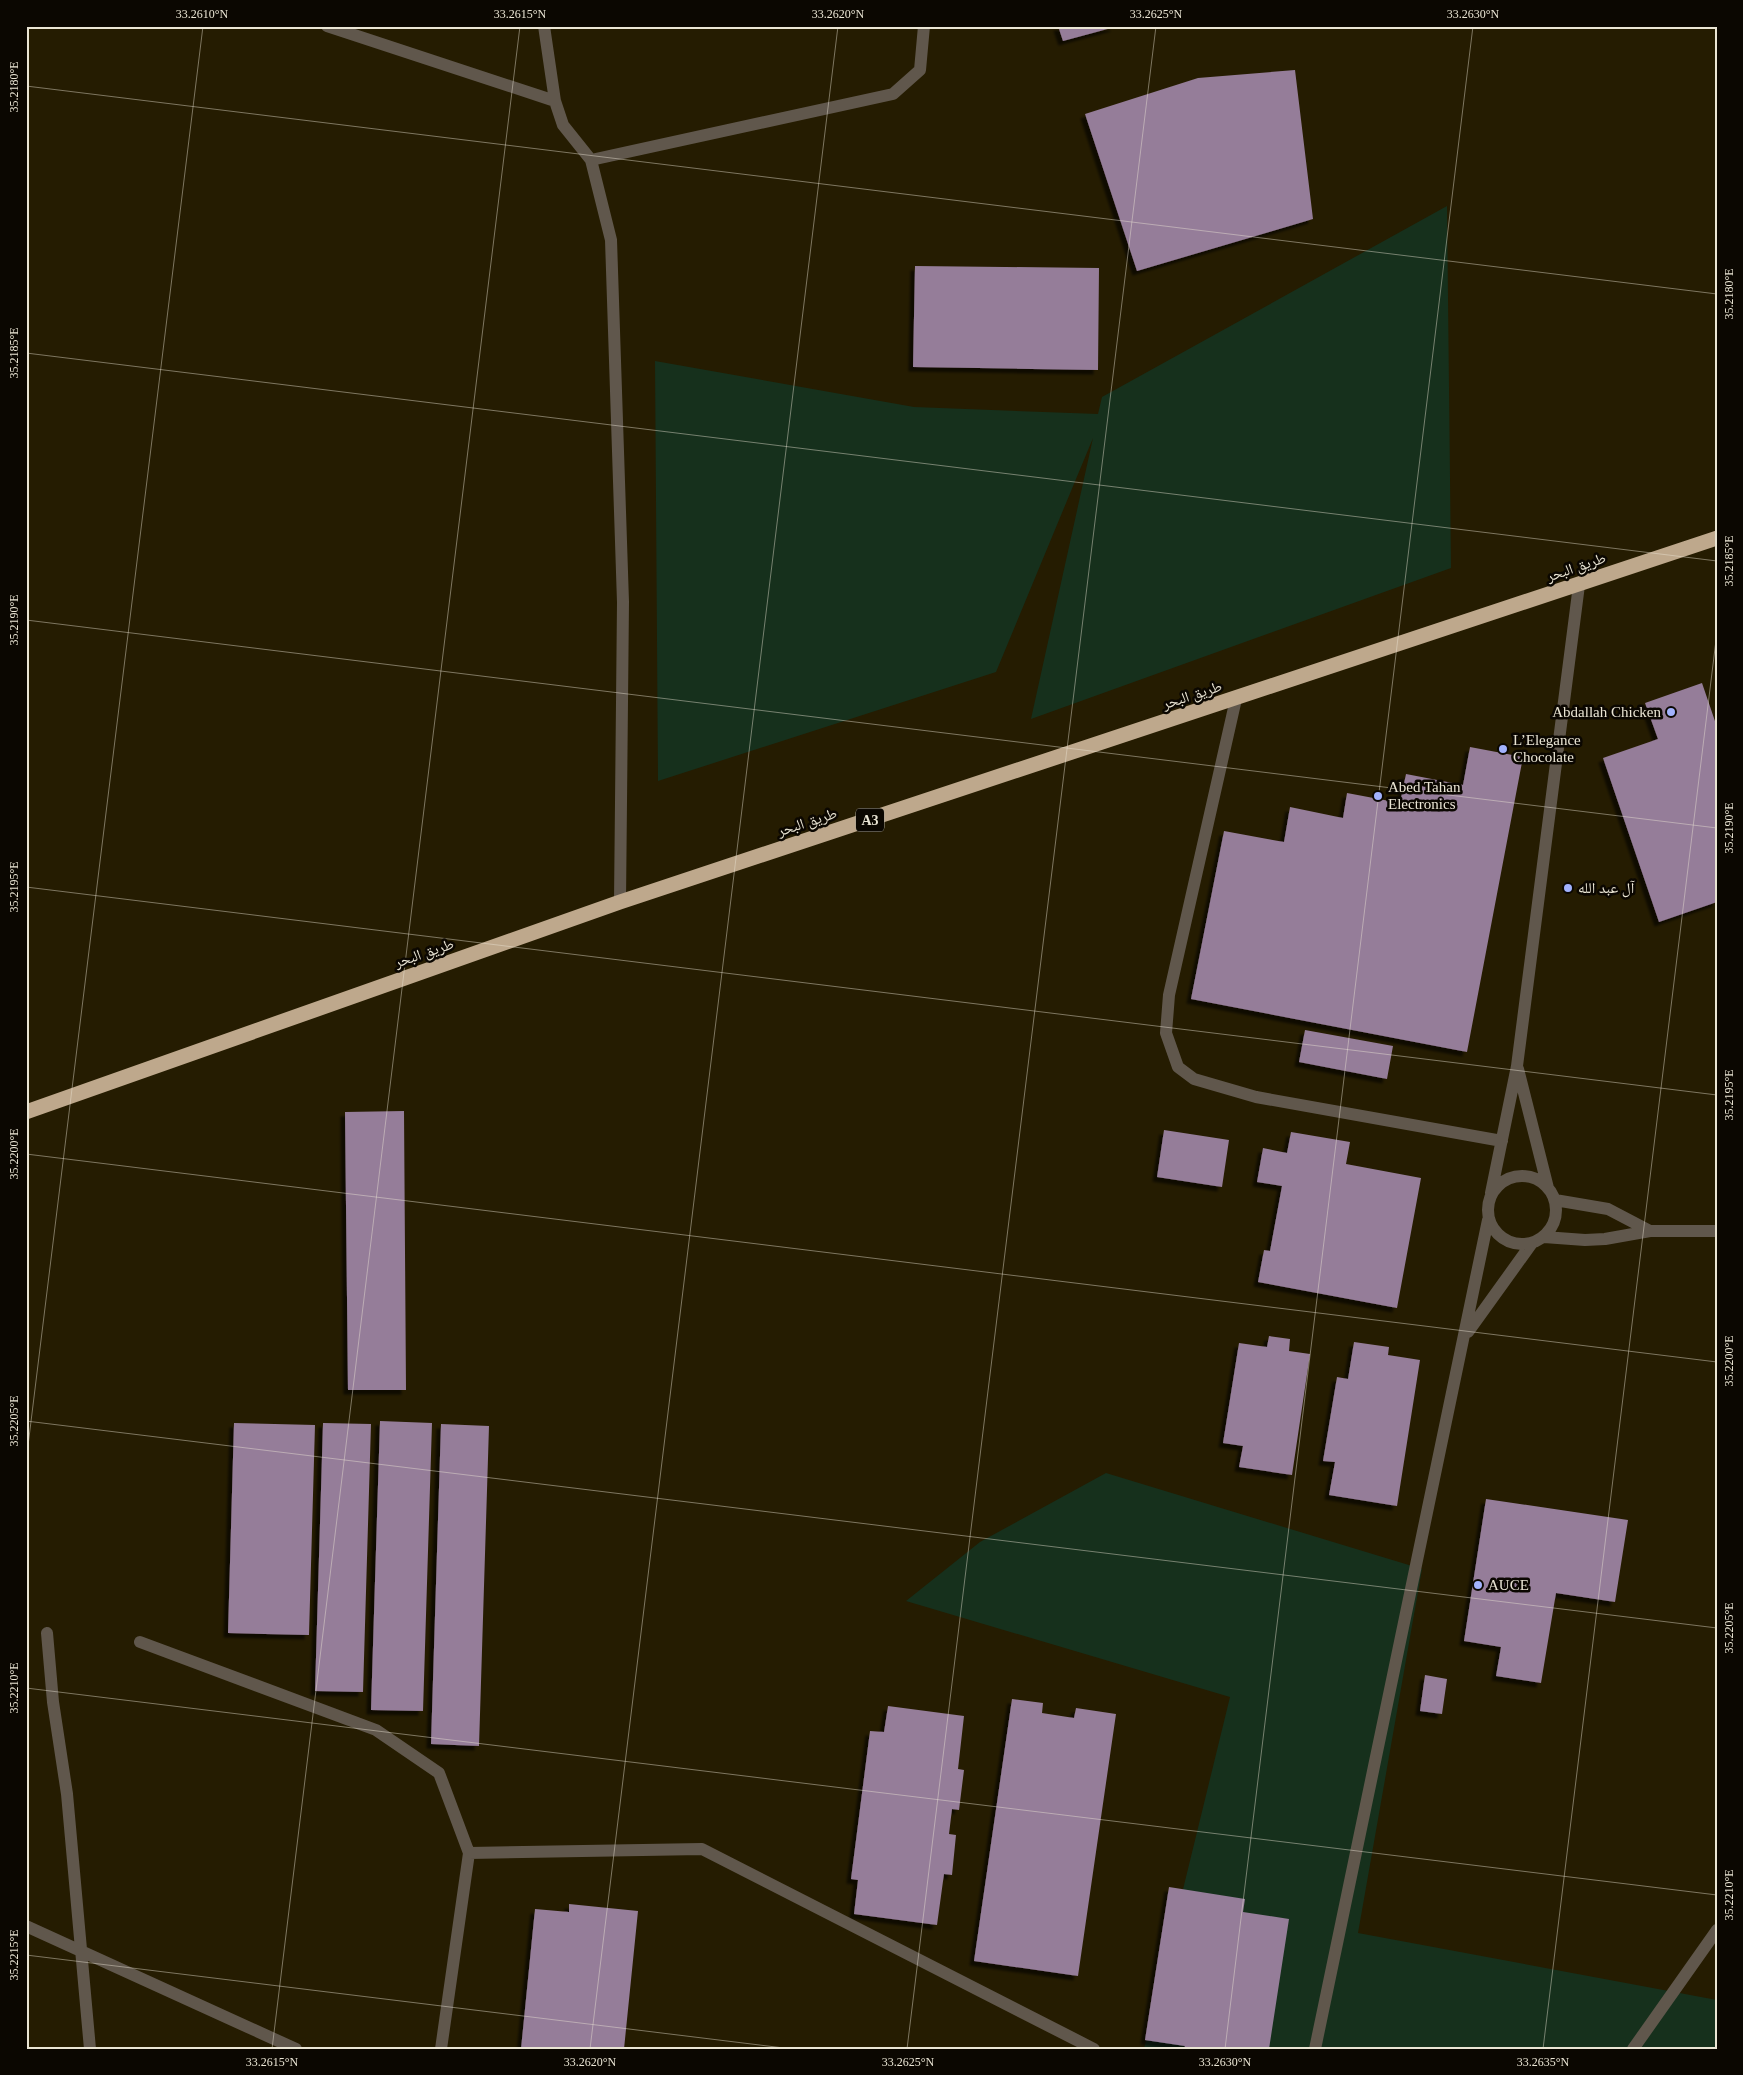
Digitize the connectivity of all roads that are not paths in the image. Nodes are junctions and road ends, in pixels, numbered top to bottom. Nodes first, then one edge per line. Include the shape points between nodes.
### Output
1 (327, 26) edge
2 (544, 26) edge
3 (924, 26) edge
4 (555, 101) junction
5 (591, 160) junction
6 (1717, 538) edge
7 (1579, 585) junction
8 (1236, 699) junction
9 (620, 902) junction
10 (1517, 1066) junction
11 (26, 1112) edge
12 (1502, 1141) junction
13 (1548, 1188) junction
14 (1491, 1193) junction
15 (1555, 1200) junction
16 (1488, 1220) junction
17 (1650, 1230) junction
18 (1717, 1232) edge
19 (1544, 1237) junction
20 (1532, 1243) junction
21 (1465, 1336) junction
22 (47, 1633) dead end
23 (140, 1642) dead end
24 (469, 1853) junction
25 (26, 1926) edge
26 (1717, 1930) edge
27 (82, 1951) junction
28 (90, 2049) edge
29 (296, 2049) edge
30 (441, 2049) edge
31 (1094, 2049) edge
32 (1315, 2049) edge
33 (1633, 2049) edge

1 - 4 street
2 - 4 street
3 - 5 street via 920,70 893,94
4 - 5 street via 563,125
5 - 9 street via 611,240 623,602
6 - 7 highway, طريق البحر / A3
7 - 8 highway, طريق البحر / A3
7 - 10 street
8 - 9 highway, طريق البحر / A3
8 - 12 street via 1170,995 1166,1033 1178,1067 1194,1078 1256,1097
9 - 11 highway, طريق البحر / A3
10 - 12 street
10 - 13 street
12 - 14 street
13 - 14 street via 1538,1179 1525,1175 1511,1177
13 - 15 street
14 - 16 street
15 - 17 street via 1608,1210
15 - 19 street via 1556,1213
16 - 20 street via 1505,1241
16 - 21 street
17 - 18 street
17 - 19 street via 1605,1239
19 - 20 street
20 - 21 street
21 - 32 street
22 - 27 street
23 - 24 street via 376,1730 439,1773
24 - 30 street
24 - 31 street via 702,1849
25 - 27 street
26 - 33 street
27 - 28 street
27 - 29 street

